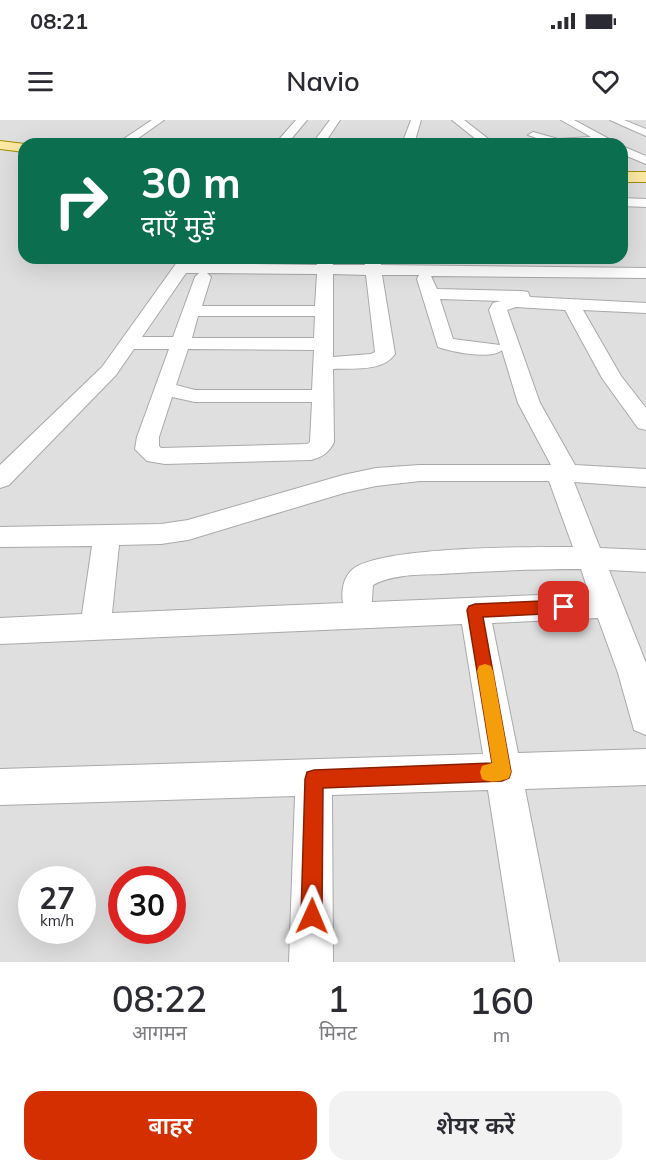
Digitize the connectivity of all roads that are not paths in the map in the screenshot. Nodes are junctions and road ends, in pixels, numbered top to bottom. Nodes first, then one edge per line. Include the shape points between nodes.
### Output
1 (159, 120) edge
2 (302, 120) edge
3 (335, 120) edge
4 (416, 120) edge
5 (458, 120) edge
6 (566, 120) edge
7 (615, 120) edge
8 (630, 120) edge
9 (645, 129) edge
10 (533, 135) dead end
11 (131, 138) edge
12 (286, 138) edge
13 (322, 138) edge
14 (410, 138) edge
15 (481, 138) edge
16 (542, 138) edge
17 (602, 138) edge
18 (0, 143) edge
19 (18, 145) edge
20 (628, 151) edge
21 (646, 160) edge
22 (628, 175) edge
23 (646, 175) edge
24 (628, 216) edge
25 (646, 216) edge
26 (184, 264) edge
27 (325, 264) edge
28 (372, 264) edge
29 (420, 264) edge
30 (622, 264) edge
31 (503, 265) edge
32 (569, 265) edge
33 (628, 272) junction
34 (646, 273) edge
35 (203, 277) dead end
36 (430, 294) junction
37 (478, 295) junction
38 (646, 298) edge
39 (571, 305) junction
40 (646, 308) edge
41 (191, 311) junction
42 (324, 311) junction
43 (129, 343) junction
44 (180, 344) junction
45 (493, 349) junction
46 (323, 354) junction
47 (498, 368) dead end
48 (164, 388) junction
49 (323, 396) junction
50 (646, 423) edge
51 (563, 473) junction
52 (646, 478) edge
53 (0, 479) edge
54 (107, 536) junction
55 (0, 537) edge
56 (590, 557) junction
57 (646, 561) edge
58 (608, 605) junction
59 (475, 610) junction
60 (360, 615) junction
61 (94, 627) junction
62 (0, 631) edge
63 (640, 673) edge
64 (646, 718) edge
65 (646, 767) edge
66 (502, 772) junction
67 (314, 779) junction
68 (0, 787) edge
69 (311, 962) edge
70 (537, 962) edge

1 - 11 street
2 - 12 street
3 - 13 street
4 - 14 street
5 - 15 street
6 - 17 street
7 - 9 street
8 - 9 street
10 - 16 street
18 - 19 main road
20 - 21 street
22 - 23 main road
24 - 25 street
26 - 43 street
27 - 28 street
27 - 42 street
28 - 29 street
28 - 46 street via 385,354 369,361
29 - 31 street
29 - 36 street
30 - 33 street
31 - 32 street
32 - 33 street
33 - 34 street
35 - 41 street
36 - 37 street
36 - 45 street via 446,344
37 - 38 street
37 - 45 street
39 - 40 street
39 - 50 street via 612,378
39 - 51 street via 508,302 498,310 529,403
41 - 42 street
41 - 44 street
42 - 46 street
43 - 44 street
43 - 53 street via 109,371
44 - 46 street
44 - 48 street
45 - 47 street
46 - 49 street
48 - 49 street via 195,396
48 - 49 street via 147,444 155,455 316,450 322,442
51 - 52 street
51 - 54 street via 420,473 376,477 188,530
51 - 56 street
54 - 55 street
54 - 61 street
56 - 57 street
56 - 58 street
56 - 60 street via 497,559 378,571 358,582
58 - 59 street
58 - 63 street
59 - 60 street
59 - 66 street
60 - 61 street
61 - 62 street
63 - 64 street
65 - 66 street
66 - 67 street
66 - 70 street
67 - 68 street
67 - 69 street

